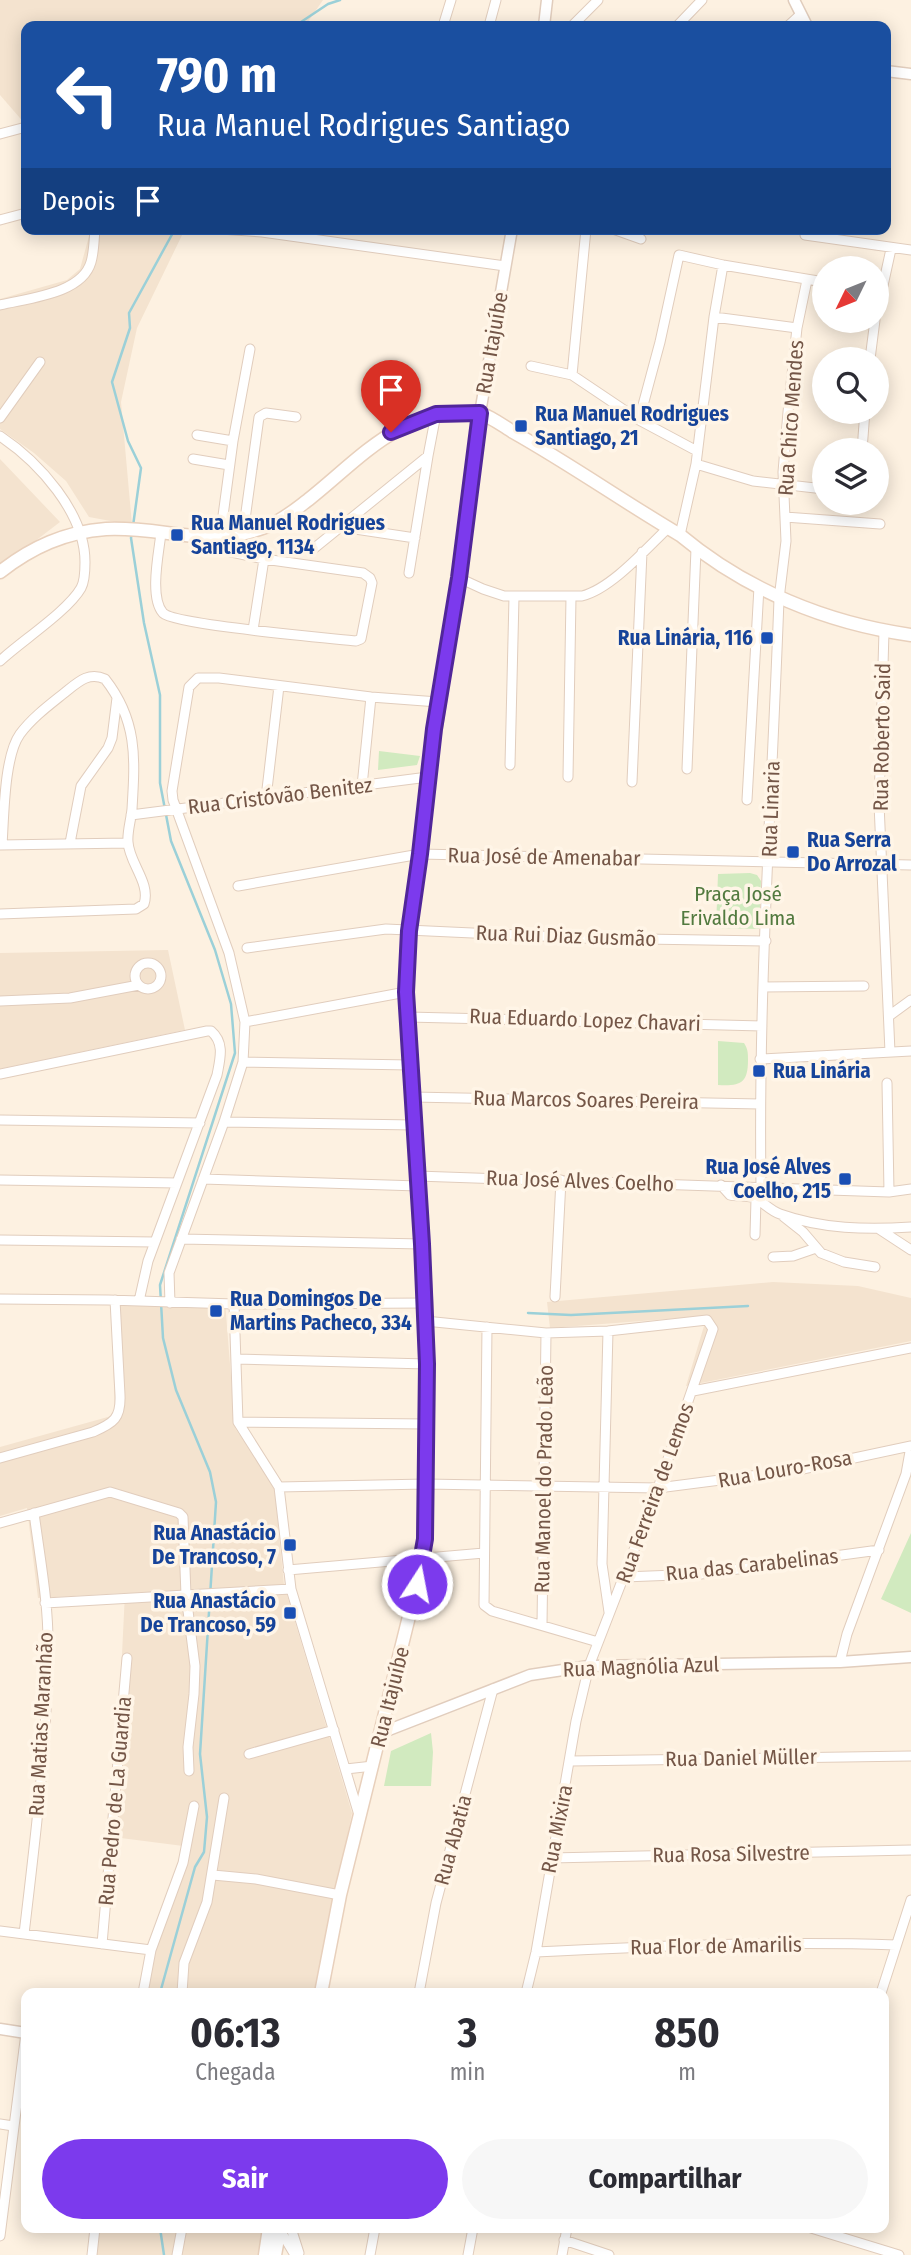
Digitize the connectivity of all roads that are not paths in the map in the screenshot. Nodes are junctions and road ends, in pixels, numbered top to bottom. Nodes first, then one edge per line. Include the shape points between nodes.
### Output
1 (452, 0) edge
2 (496, 0) edge
3 (547, 0) edge
4 (598, 0) edge
5 (702, 0) edge
6 (794, 0) edge
7 (800, 15) junction
8 (445, 21) edge
9 (490, 21) edge
10 (545, 21) edge
11 (577, 21) edge
12 (682, 21) edge
13 (793, 21) edge
14 (804, 21) edge
15 (891, 72) edge
16 (911, 74) edge
17 (21, 128) edge
18 (0, 134) edge
19 (21, 214) edge
20 (0, 220) edge
21 (93, 235) edge
22 (283, 235) edge
23 (511, 235) edge
24 (585, 235) edge
25 (629, 235) edge
26 (805, 235) dead end
27 (641, 239) dead end
28 (891, 249) junction
29 (911, 250) edge
30 (889, 256) edge
31 (723, 265) junction
32 (505, 266) junction
33 (807, 280) junction
34 (812, 281) edge
35 (0, 305) edge
36 (714, 317) junction
37 (797, 328) junction
38 (250, 349) dead end
39 (40, 362) dead end
40 (531, 366) dead end
41 (572, 375) junction
42 (480, 413) junction
43 (436, 414) junction
44 (296, 416) dead end
45 (0, 418) edge
46 (639, 420) junction
47 (197, 435) dead end
48 (0, 436) edge
49 (233, 441) junction
50 (697, 451) junction
51 (428, 456) junction
52 (193, 459) dead end
53 (696, 464) junction
54 (229, 465) junction
55 (784, 486) junction
56 (812, 488) edge
57 (785, 517) junction
58 (880, 524) dead end
59 (342, 527) junction
60 (668, 528) junction
61 (82, 532) junction
62 (156, 533) junction
63 (243, 534) junction
64 (680, 535) junction
65 (214, 538) junction
66 (415, 538) junction
67 (696, 549) junction
68 (312, 550) dead end
69 (642, 552) junction
70 (264, 559) junction
71 (0, 572) edge
72 (409, 573) dead end
73 (459, 578) junction
74 (758, 587) junction
75 (514, 597) junction
76 (571, 597) junction
77 (779, 599) junction
78 (253, 630) junction
79 (884, 631) junction
80 (911, 635) edge
81 (0, 661) edge
82 (279, 686) junction
83 (117, 697) junction
84 (371, 697) junction
85 (438, 702) junction
86 (510, 765) dead end
87 (687, 769) dead end
88 (568, 777) dead end
89 (428, 778) junction
90 (632, 782) dead end
91 (362, 786) junction
92 (266, 798) junction
93 (747, 800) dead end
94 (172, 811) junction
95 (131, 815) junction
96 (70, 843) junction
97 (128, 843) junction
98 (1, 845) edge
99 (420, 854) junction
100 (769, 861) junction
101 (882, 863) junction
102 (911, 864) edge
103 (237, 886) dead end
104 (0, 914) edge
105 (409, 931) junction
106 (765, 941) junction
107 (247, 948) dead end
108 (138, 985) dead end
109 (864, 986) dead end
110 (763, 987) junction
111 (406, 992) junction
112 (911, 1000) edge
113 (0, 1001) edge
114 (889, 1016) junction
115 (408, 1017) junction
116 (245, 1022) junction
117 (762, 1026) junction
118 (911, 1051) edge
119 (890, 1052) junction
120 (760, 1059) junction
121 (243, 1062) junction
122 (410, 1065) junction
123 (0, 1074) edge
124 (887, 1083) dead end
125 (413, 1097) junction
126 (760, 1104) junction
127 (0, 1120) edge
128 (224, 1122) junction
129 (200, 1123) junction
130 (415, 1125) junction
131 (203, 1179) junction
132 (0, 1180) edge
133 (561, 1180) junction
134 (418, 1181) junction
135 (177, 1183) junction
136 (721, 1185) junction
137 (761, 1186) junction
138 (911, 1189) edge
139 (889, 1192) junction
140 (756, 1199) junction
141 (780, 1214) junction
142 (911, 1227) edge
143 (879, 1229) junction
144 (755, 1235) dead end
145 (181, 1239) junction
146 (0, 1240) edge
147 (155, 1242) junction
148 (422, 1244) junction
149 (816, 1248) junction
150 (911, 1250) edge
151 (773, 1257) dead end
152 (875, 1267) dead end
153 (555, 1297) dead end
154 (0, 1299) edge
155 (114, 1300) junction
156 (141, 1301) junction
157 (167, 1303) junction
158 (426, 1303) junction
159 (234, 1304) junction
160 (425, 1321) junction
161 (487, 1327) junction
162 (608, 1331) junction
163 (546, 1333) junction
164 (911, 1348) edge
165 (236, 1359) junction
166 (427, 1364) junction
167 (693, 1391) junction
168 (238, 1422) junction
169 (427, 1424) junction
170 (911, 1446) edge
171 (0, 1458) edge
172 (426, 1484) junction
173 (484, 1486) junction
174 (544, 1486) junction
175 (279, 1487) junction
176 (602, 1488) junction
177 (659, 1488) junction
178 (34, 1513) junction
179 (0, 1523) edge
180 (878, 1549) junction
181 (484, 1553) junction
182 (423, 1560) junction
183 (288, 1570) junction
184 (624, 1577) junction
185 (291, 1589) junction
186 (188, 1595) junction
187 (45, 1603) junction
188 (609, 1614) junction
189 (542, 1625) junction
190 (598, 1642) junction
191 (911, 1657) edge
192 (127, 1658) dead end
193 (840, 1662) junction
194 (589, 1666) junction
195 (493, 1689) junction
196 (334, 1730) junction
197 (381, 1732) junction
198 (249, 1754) dead end
199 (911, 1756) edge
200 (571, 1760) junction
201 (373, 1766) junction
202 (346, 1769) junction
203 (189, 1771) dead end
204 (224, 1798) dead end
205 (194, 1805) dead end
206 (359, 1817) junction
207 (911, 1850) edge
208 (551, 1858) junction
209 (213, 1875) junction
210 (340, 1895) junction
211 (911, 1900) edge
212 (0, 1931) edge
213 (24, 1934) junction
214 (102, 1944) junction
215 (896, 1945) junction
216 (151, 1950) junction
217 (536, 1952) junction
218 (144, 1988) edge
219 (182, 1988) edge
220 (322, 1988) edge
221 (420, 1988) edge
222 (527, 1988) edge
223 (883, 1988) edge
224 (0, 2029) edge
225 (21, 2032) edge
226 (21, 2069) edge
227 (0, 2124) edge
228 (13, 2126) junction
229 (94, 2233) edge
230 (181, 2233) edge
231 (277, 2233) edge
232 (279, 2233) edge
233 (283, 2233) edge
234 (374, 2233) edge
235 (471, 2233) edge
236 (566, 2233) edge
237 (827, 2233) edge
238 (0, 2236) edge
239 (564, 2240) junction
240 (92, 2255) edge
241 (177, 2255) edge
242 (265, 2255) edge
243 (275, 2255) edge
244 (297, 2255) edge
245 (370, 2255) edge
246 (468, 2255) edge
247 (562, 2255) edge
248 (609, 2255) edge
249 (899, 2255) edge

1 - 8 street
2 - 9 street
3 - 10 street
4 - 11 street
5 - 12 street
6 - 7 street
7 - 13 street
7 - 14 street
15 - 16 street
17 - 18 street
19 - 20 street
21 - 35 street via 91,264 78,282
22 - 32 street
23 - 32 street, Rua Itajuíbe
24 - 41 street
25 - 27 street
26 - 28 street
28 - 29 street
28 - 30 street
31 - 33 street
31 - 36 street
31 - 46 street via 680,255
32 - 42 street, Rua Itajuíbe
33 - 34 street
33 - 37 street, Rua Chico Mendes
36 - 37 street
36 - 50 street
37 - 55 street, Rua Chico Mendes
38 - 49 street
39 - 45 street
40 - 41 street
41 - 46 street
42 - 43 main road
42 - 60 main road
42 - 73 main road, Rua Itajuíbe
43 - 51 street
43 - 63 main road via 391,432 291,513
44 - 63 street via 266,413 259,417
46 - 50 street
47 - 49 street
48 - 61 street via 43,474
49 - 54 street
50 - 53 street
51 - 59 street
51 - 66 street
52 - 54 street
53 - 55 street
53 - 64 street
54 - 65 street
55 - 56 street
55 - 57 street, Rua Chico Mendes
57 - 58 street
57 - 77 street, Rua Chico Mendes
59 - 66 street
59 - 68 street
60 - 64 main road
60 - 69 street
61 - 62 main road
61 - 71 main road via 41,544
61 - 81 street via 85,567 81,587
62 - 65 main road
62 - 78 street via 155,575 163,613 175,619
63 - 65 main road
64 - 67 main road
65 - 70 street via 208,547
66 - 72 street
67 - 74 main road
67 - 87 street
69 - 76 street via 590,594
69 - 90 street
70 - 78 street
70 - 78 street via 363,573 372,583 359,641
73 - 75 street
73 - 85 main road, Rua Itajuíbe
74 - 77 main road
74 - 93 street
75 - 76 street
75 - 86 street
76 - 88 street
77 - 79 main road
77 - 100 street, Rua Linaria
79 - 80 main road
79 - 101 street, Rua Roberto Said via 879,804
82 - 84 street, Rua Cristóvão Benitez
82 - 92 street
82 - 94 street, Rua Cristóvão Benitez via 203,677 194,682 187,694
83 - 95 street via 133,734
83 - 96 street via 112,737 81,786
83 - 98 street via 105,679 90,676 20,734 7,782
84 - 85 street, Rua Cristóvão Benitez
84 - 91 street
85 - 89 main road, Rua Itajuíbe
89 - 91 street, Rua Cristóvão Benitez
89 - 99 main road, Rua Itajuíbe
91 - 92 street, Rua Cristóvão Benitez
92 - 94 street, Rua Cristóvão Benitez
94 - 95 street
94 - 116 street via 229,953
95 - 97 street
96 - 97 street
96 - 98 street
97 - 104 street via 146,892 141,907
99 - 100 street, Rua José de Amenabar
99 - 103 street, Rua José de Amenabar
99 - 105 main road, Rua Itajuíbe
100 - 101 street, Rua José de Amenabar
100 - 106 street, Rua Linaria
101 - 102 street, Rua José de Amenabar
101 - 114 street, Rua Roberto Said
105 - 106 street, Rua Rui Diaz Gusmão
105 - 107 street, Rua Rui Diaz Gusmão via 386,929
105 - 111 main road, Rua Itajuíbe
106 - 110 street, Rua Linaria
108 - 113 street via 70,998
109 - 110 street
110 - 117 street, Rua Linaria
111 - 115 main road, Rua Itajuíbe
111 - 116 street
112 - 114 street
114 - 119 street, Rua Roberto Said
115 - 117 street, Rua Eduardo Lopez Chavari
115 - 122 main road, Rua Itajuíbe
116 - 121 street
117 - 120 street, Rua Linaria
118 - 119 street
119 - 120 street
120 - 126 street, Rua Linaria
121 - 122 street
121 - 128 street
122 - 125 main road, Rua Itajuíbe
123 - 129 street via 211,1031 221,1043 220,1057
124 - 139 street
125 - 126 street, Rua Marcos Soares Pereira
125 - 130 main road, Rua Itajuíbe
126 - 137 street, Rua Linaria
127 - 129 street
128 - 130 street
128 - 131 street
129 - 135 street
130 - 134 main road, Rua Itajuíbe
131 - 134 street, Rua José Alves Coelho
131 - 145 street
132 - 135 street
133 - 134 street, Rua José Alves Coelho
133 - 136 street, Rua José Alves Coelho
133 - 153 street
134 - 148 main road, Rua Itajuíbe
135 - 147 street
136 - 137 street, Rua José Alves Coelho
136 - 140 street via 730,1195
137 - 139 street, Rua José Alves Coelho
138 - 139 street, Rua José Alves Coelho
140 - 141 street
140 - 144 street
141 - 143 street via 846,1228
141 - 149 street
142 - 143 street
143 - 150 street
145 - 148 street
145 - 157 street via 167,1278
146 - 147 street
147 - 156 street
148 - 158 main road, Rua Itajuíbe
149 - 151 street
149 - 152 street via 830,1258
154 - 155 street
155 - 156 street
155 - 171 street via 118,1415 93,1432
156 - 157 street
157 - 159 street
158 - 159 street
158 - 160 main road, Rua Itajuíbe
159 - 165 street
160 - 161 street
160 - 166 main road, Rua Itajuíbe
161 - 163 street
161 - 173 street
162 - 163 street
162 - 167 street, Rua Ferreira de Lemos via 706,1320 713,1329
162 - 176 street
163 - 174 street, Rua Manoel do Prado Leão
164 - 167 street
165 - 166 street
165 - 168 street
166 - 169 main road, Rua Itajuíbe
167 - 177 street, Rua Ferreira de Lemos
168 - 169 street
168 - 175 street
169 - 172 main road, Rua Itajuíbe
170 - 177 street, Rua Louro-Rosa via 798,1470
170 - 180 street via 906,1474
172 - 173 street, Rua Louro-Rosa
172 - 175 street, Rua Louro-Rosa
172 - 182 main road, Rua Itajuíbe
173 - 174 street, Rua Louro-Rosa
173 - 181 street
174 - 176 street, Rua Louro-Rosa
174 - 189 street, Rua Manoel do Prado Leão
175 - 183 street
176 - 177 street, Rua Louro-Rosa
176 - 188 street via 602,1564
177 - 184 street, Rua Ferreira de Lemos
178 - 179 street
178 - 186 street via 110,1492 179,1513 185,1523
178 - 187 street, Rua Matias Maranhão
180 - 184 street, Rua das Carabelinas via 701,1574
180 - 193 street
181 - 182 street
181 - 189 street via 484,1605
182 - 183 street
182 - 197 main road, Rua Itajuíbe
183 - 185 street
184 - 188 street, Rua Ferreira de Lemos
185 - 186 street
185 - 196 street
186 - 187 street
186 - 203 street via 195,1666
187 - 213 street, Rua Matias Maranhão via 45,1725
188 - 190 street, Rua Ferreira de Lemos
189 - 190 street
190 - 194 street, Rua Ferreira de Lemos
191 - 193 street, Rua Magnólia Azul
192 - 214 street, Rua Pedro de La Guardia
193 - 194 street, Rua Magnólia Azul
194 - 195 street, Rua Magnólia Azul via 530,1675
194 - 200 street, Rua Mixira
195 - 197 street, Rua Magnólia Azul
195 - 221 street, Rua Abatia via 436,1903
196 - 198 street
196 - 202 street
197 - 201 main road, Rua Itajuíbe
199 - 200 street, Rua Daniel Müller
200 - 208 street, Rua Mixira
201 - 202 street
201 - 206 main road, Rua Itajuíbe
202 - 206 street
204 - 209 street
205 - 216 street via 183,1863
206 - 210 main road, Rua Itajuíbe
207 - 208 street, Rua Rosa Silvestre
208 - 217 street, Rua Mixira
209 - 210 street
209 - 219 street via 184,1963
210 - 220 main road, Rua Itajuíbe
211 - 215 street
212 - 213 street
213 - 214 street
214 - 216 street
215 - 217 street, Rua Flor de Amarilis
215 - 223 street
216 - 218 street
217 - 222 street, Rua Mixira
224 - 225 street
226 - 228 street
227 - 228 street
228 - 238 street
229 - 240 street
230 - 241 street
231 - 242 main road
232 - 243 main road
233 - 244 street
234 - 245 street
235 - 246 street
236 - 239 street
237 - 249 street
239 - 247 street
239 - 248 street

